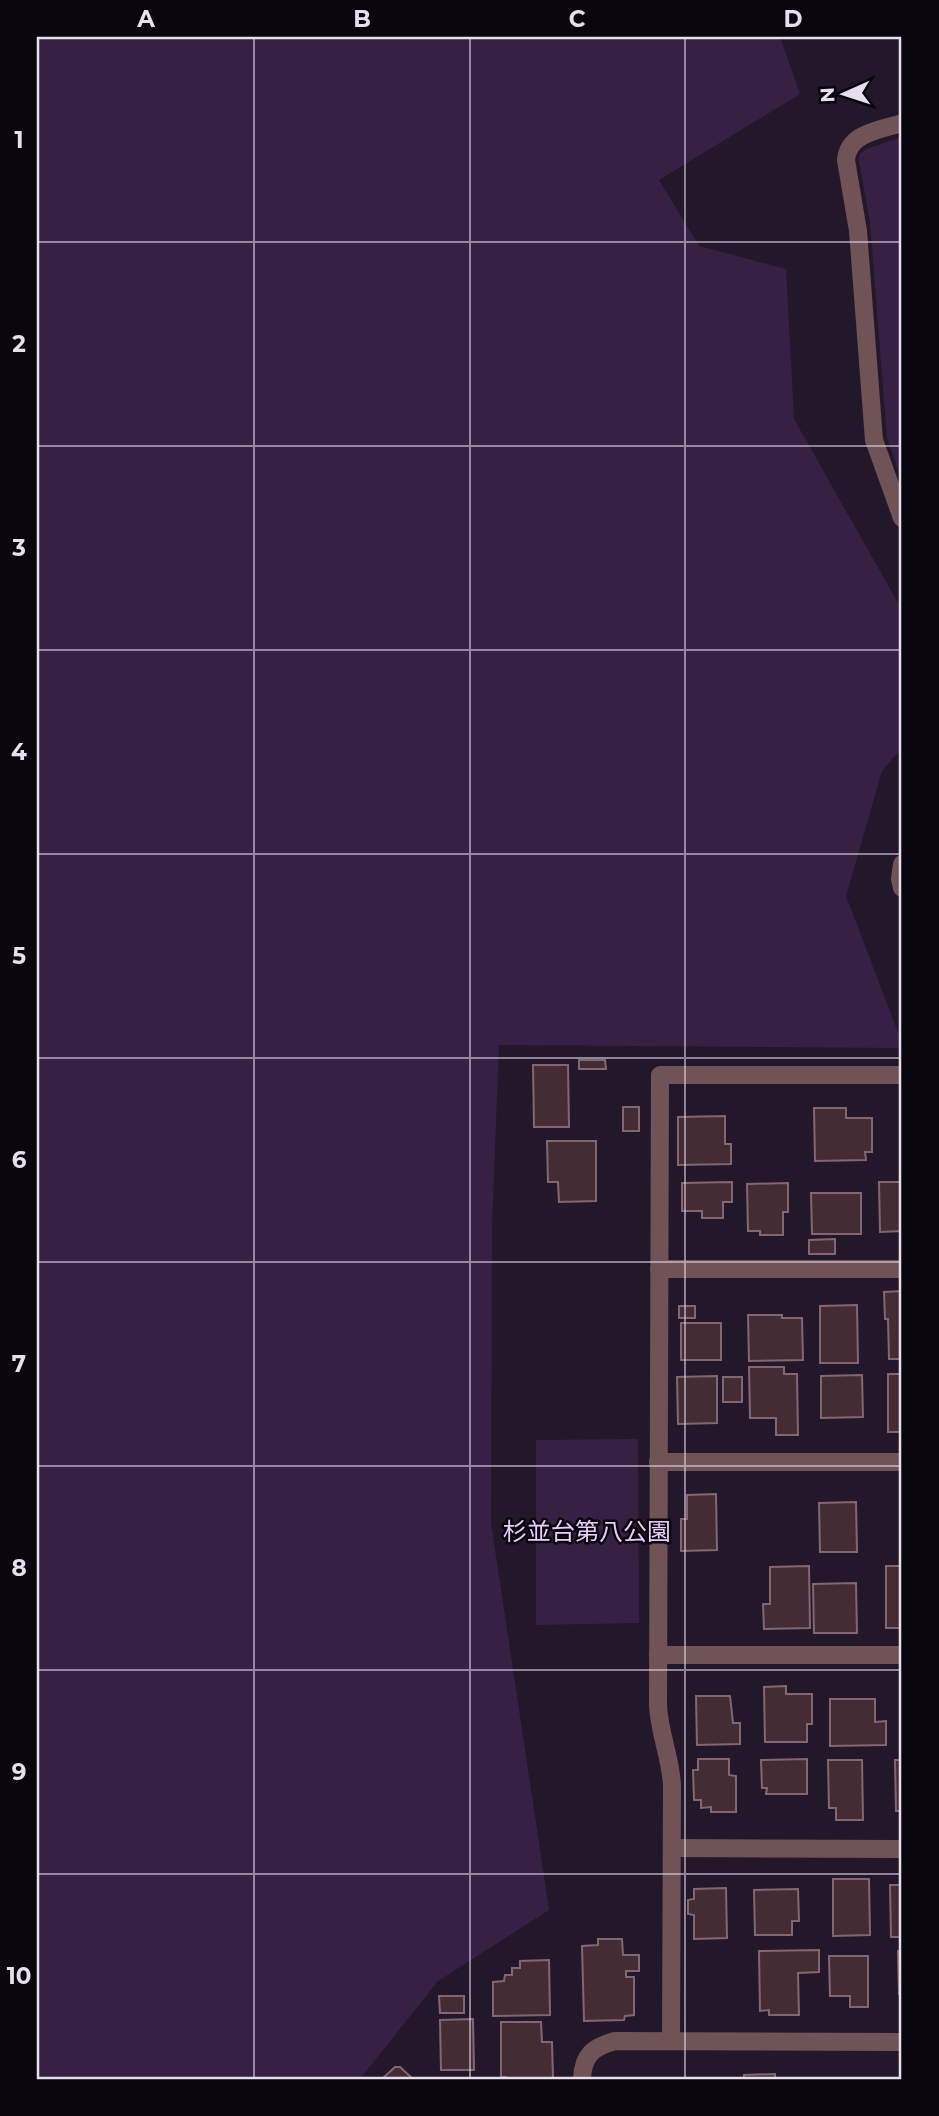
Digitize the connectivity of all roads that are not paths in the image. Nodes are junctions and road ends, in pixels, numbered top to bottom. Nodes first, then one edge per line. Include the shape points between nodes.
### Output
1 (902, 123) edge
2 (902, 518) edge
3 (902, 864) edge
4 (902, 888) edge
5 (902, 1076) edge
6 (659, 1269) junction
7 (902, 1269) edge
8 (658, 1462) junction
9 (902, 1462) edge
10 (658, 1655) junction
11 (902, 1655) edge
12 (672, 1848) junction
13 (902, 1849) edge
14 (671, 2041) junction
15 (902, 2042) edge
16 (582, 2079) edge

1 - 2 street via 852,142 846,160 858,231 874,440
3 - 4 street
5 - 6 street via 660,1075
6 - 7 street
6 - 8 street
8 - 9 street
8 - 10 street
10 - 11 street
10 - 12 street via 658,1718 671,1772
12 - 13 street
12 - 14 street
14 - 15 street
14 - 16 street via 598,2045 587,2057

